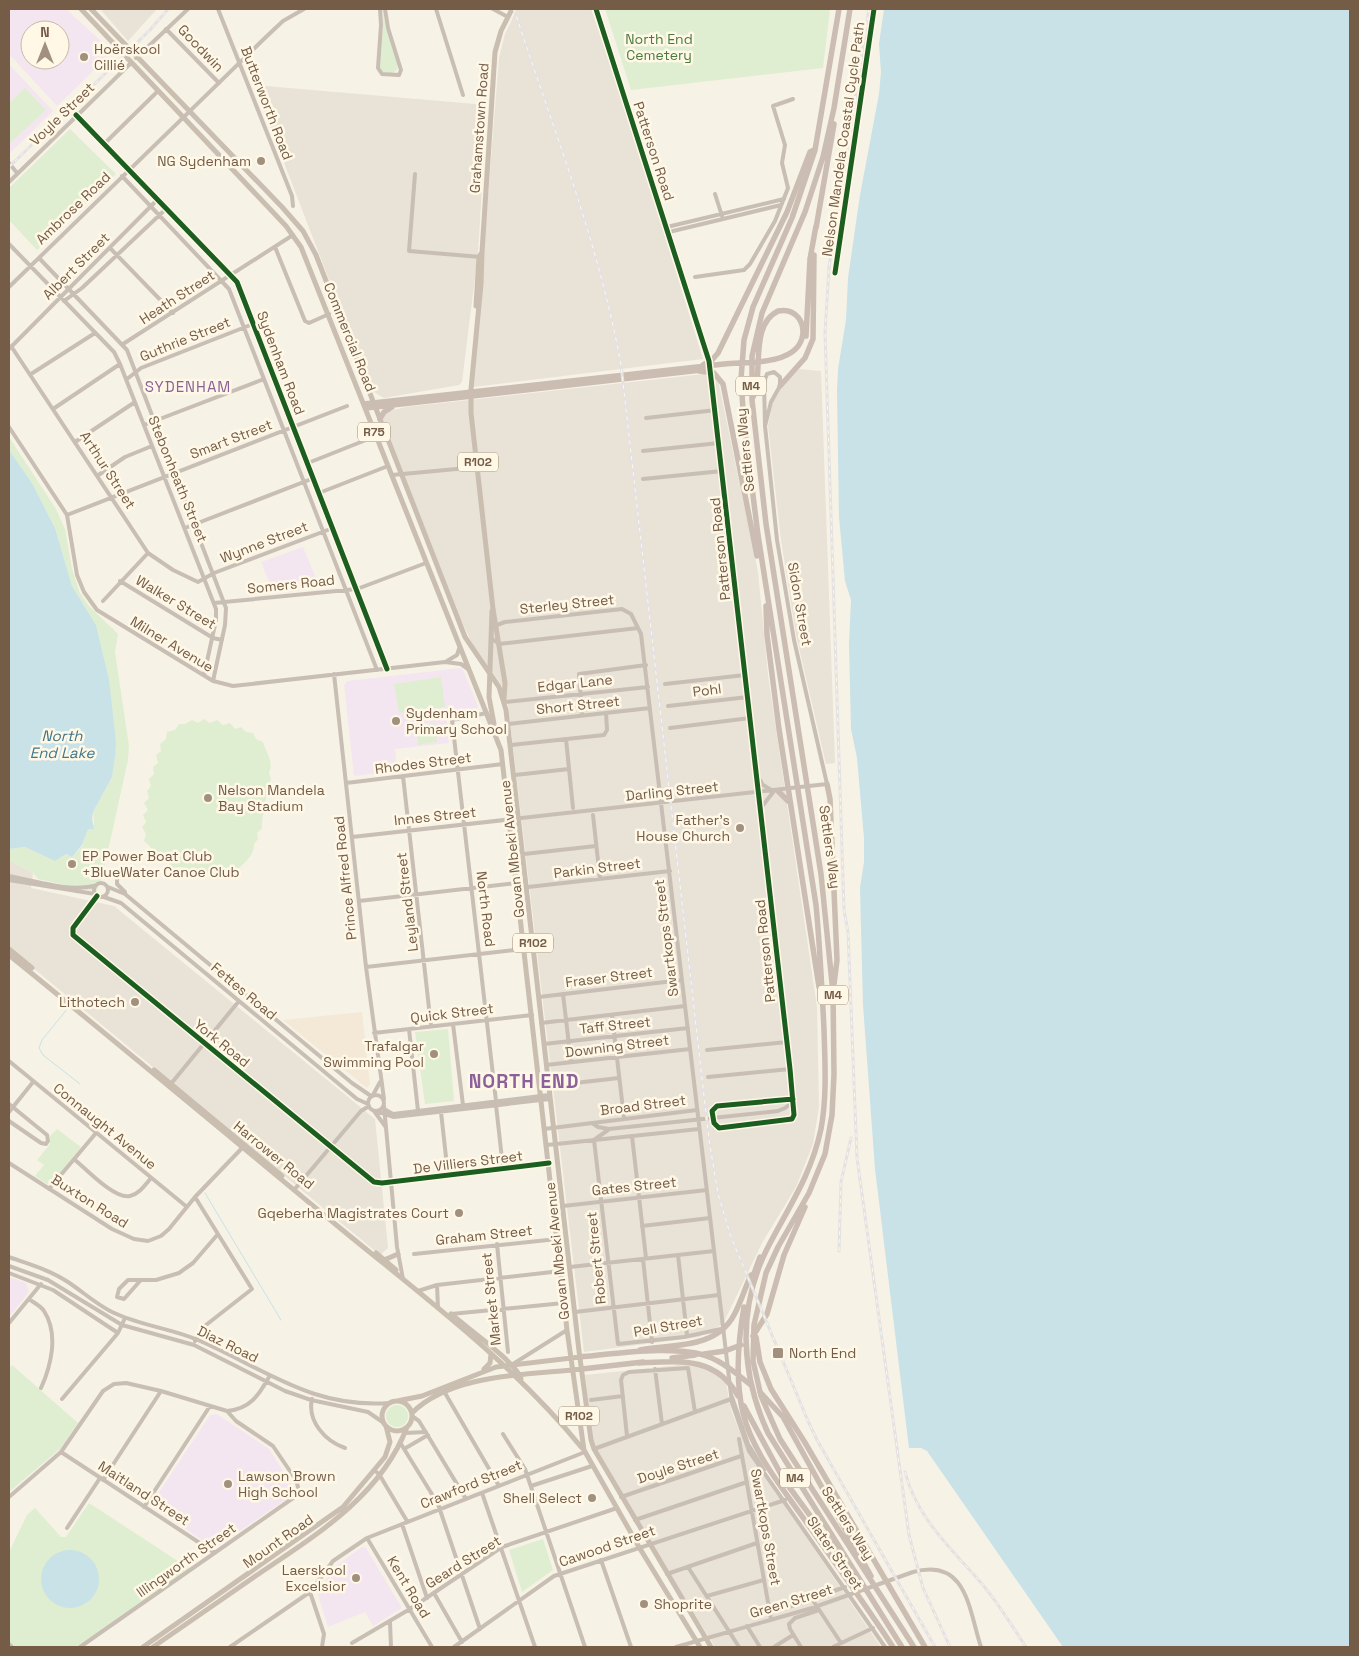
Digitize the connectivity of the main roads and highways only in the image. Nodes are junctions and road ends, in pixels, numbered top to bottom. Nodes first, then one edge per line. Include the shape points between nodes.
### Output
1 (81, 9) edge
2 (91, 9) edge
3 (512, 9) edge
4 (839, 9) edge
5 (850, 9) edge
6 (840, 74) junction
7 (814, 150) junction
8 (816, 226) junction
9 (768, 360) junction
10 (694, 367) junction
11 (682, 372) junction
12 (780, 386) road end
13 (752, 400) junction
14 (397, 404) junction
15 (375, 405) junction
16 (365, 406) junction
17 (380, 419) junction
18 (765, 581) junction
19 (766, 596) junction
20 (493, 608) junction
21 (490, 673) junction
22 (504, 701) junction
23 (496, 737) junction
24 (827, 784) road end
25 (775, 791) road end
26 (790, 805) junction
27 (9, 949) edge
28 (9, 955) edge
29 (833, 993) junction
30 (823, 1007) junction
31 (170, 1085) junction
32 (296, 1189) junction
33 (809, 1193) junction
34 (766, 1250) junction
35 (398, 1254) road end
36 (384, 1260) junction
37 (754, 1270) junction
38 (403, 1277) junction
39 (438, 1306) junction
40 (653, 1347) junction
41 (755, 1347) junction
42 (492, 1354) junction
43 (580, 1357) junction
44 (571, 1358) junction
45 (640, 1363) junction
46 (512, 1364) junction
47 (503, 1366) junction
48 (582, 1369) junction
49 (573, 1370) junction
50 (479, 1372) junction
51 (520, 1373) junction
52 (513, 1374) junction
53 (521, 1380) junction
54 (397, 1401) junction
55 (412, 1415) junction
56 (385, 1424) junction
57 (406, 1430) junction
58 (584, 1451) junction
59 (377, 1473) junction
60 (880, 1591) junction
61 (872, 1597) junction
62 (190, 1619) junction
63 (143, 1647) edge
64 (153, 1647) edge
65 (700, 1647) edge
66 (711, 1647) edge
67 (890, 1647) edge
68 (902, 1647) edge
69 (914, 1647) edge
70 (925, 1647) edge

1 - 16 main road, Commercial Road / R75 via 293,235 305,256
2 - 15 main road, Commercial Road / R75 via 305,234
3 - 20 main road, Grahamstown Road / R102 via 495,52 471,389
4 - 7 highway, Settlers Way / M4
5 - 6 highway, Settlers Way / M4
6 - 8 highway
6 - 13 highway, Settlers Way / M4 via 817,178 757,328 752,356
7 - 10 highway via 808,155 787,212 718,353 708,363
7 - 18 highway, Settlers Way / M4 via 792,218 753,307 742,358 744,424
8 - 9 highway via 810,259 805,338 793,355
8 - 12 highway via 813,339 806,358
9 - 10 highway
9 - 11 highway
9 - 13 highway via 790,353 801,342 803,326 793,312 778,311 767,320
10 - 14 highway
11 - 14 highway
11 - 18 highway via 711,372 723,384 760,573
13 - 29 highway, Settlers Way / M4 via 772,570 820,866
14 - 15 highway
14 - 17 highway
15 - 16 highway
15 - 17 main road, Commercial Road / R75
16 - 23 main road, Commercial Road / R75
17 - 21 main road, Commercial Road / R75 via 465,638
18 - 19 highway, Settlers Way / M4
19 - 26 highway via 766,635
19 - 30 highway, Settlers Way / M4 via 816,905
20 - 21 main road, Grahamstown Road / R102
20 - 22 main road, Grahamstown Road / R102 via 505,683
21 - 22 main road, Commercial Road / R75
21 - 23 main road, Grahamstown Road / R102 via 490,704
22 - 43 main road, Govan Mbeki Avenue / R102
23 - 44 main road, Govan Mbeki Avenue / R102 via 510,819
24 - 29 highway via 837,960
25 - 26 highway via 786,796
26 - 30 highway
27 - 31 main road, Harrower Road
28 - 31 main road, Harrower Road
29 - 33 highway, Settlers Way / M4 via 832,1115 825,1154
30 - 34 highway, Settlers Way / M4 via 825,1076 822,1121 814,1157 801,1190
31 - 32 main road, Harrower Road
32 - 36 main road, Harrower Road
32 - 38 main road, Harrower Road
33 - 41 highway, Settlers Way / M4 via 766,1273 754,1325
33 - 45 highway via 784,1255 767,1314 753,1336 725,1351
34 - 37 highway
34 - 61 highway, Settlers Way / M4 via 749,1304 746,1348 753,1395 768,1433
35 - 36 main road
36 - 38 main road, Harrower Road
37 - 40 highway via 735,1314 723,1330 700,1341
37 - 67 highway via 740,1336 740,1392 750,1435
38 - 39 main road, Harrower Road
39 - 42 main road, Harrower Road
39 - 46 main road, Harrower Road
40 - 43 highway
40 - 60 highway via 691,1352 719,1361 775,1407
41 - 60 highway, Settlers Way / M4 via 758,1386 776,1433 860,1566
41 - 70 highway via 771,1390
42 - 47 main road, Harrower Road
42 - 50 main road via 490,1363
43 - 44 main road
43 - 48 main road, Govan Mbeki Avenue / R102
44 - 46 main road
44 - 49 main road, Govan Mbeki Avenue / R102
45 - 48 highway
45 - 61 highway via 692,1362 713,1368 733,1387 784,1480
46 - 47 main road
46 - 51 main road, Harrower Road
47 - 50 main road
47 - 52 main road, Harrower Road
48 - 49 main road
48 - 66 main road, Govan Mbeki Avenue / R102 via 594,1449
49 - 51 main road
49 - 58 main road, Govan Mbeki Avenue / R102
50 - 54 main road via 422,1396
51 - 52 main road
51 - 53 main road
52 - 53 main road, Harrower Road
52 - 55 main road via 474,1383 425,1401
53 - 58 main road, Harrower Road
54 - 55 main road via 405,1403
54 - 56 main road via 390,1403 382,1414
55 - 57 main road
56 - 57 main road via 394,1430
56 - 59 main road, Mount Road via 389,1446
57 - 59 main road, Mount Road via 400,1444
58 - 65 main road, Govan Mbeki Avenue / R102
59 - 62 main road, Mount Road via 328,1523
60 - 69 highway, Settlers Way / M4
61 - 68 highway, Settlers Way / M4
62 - 63 main road, Mount Road
62 - 64 main road, Mount Road

